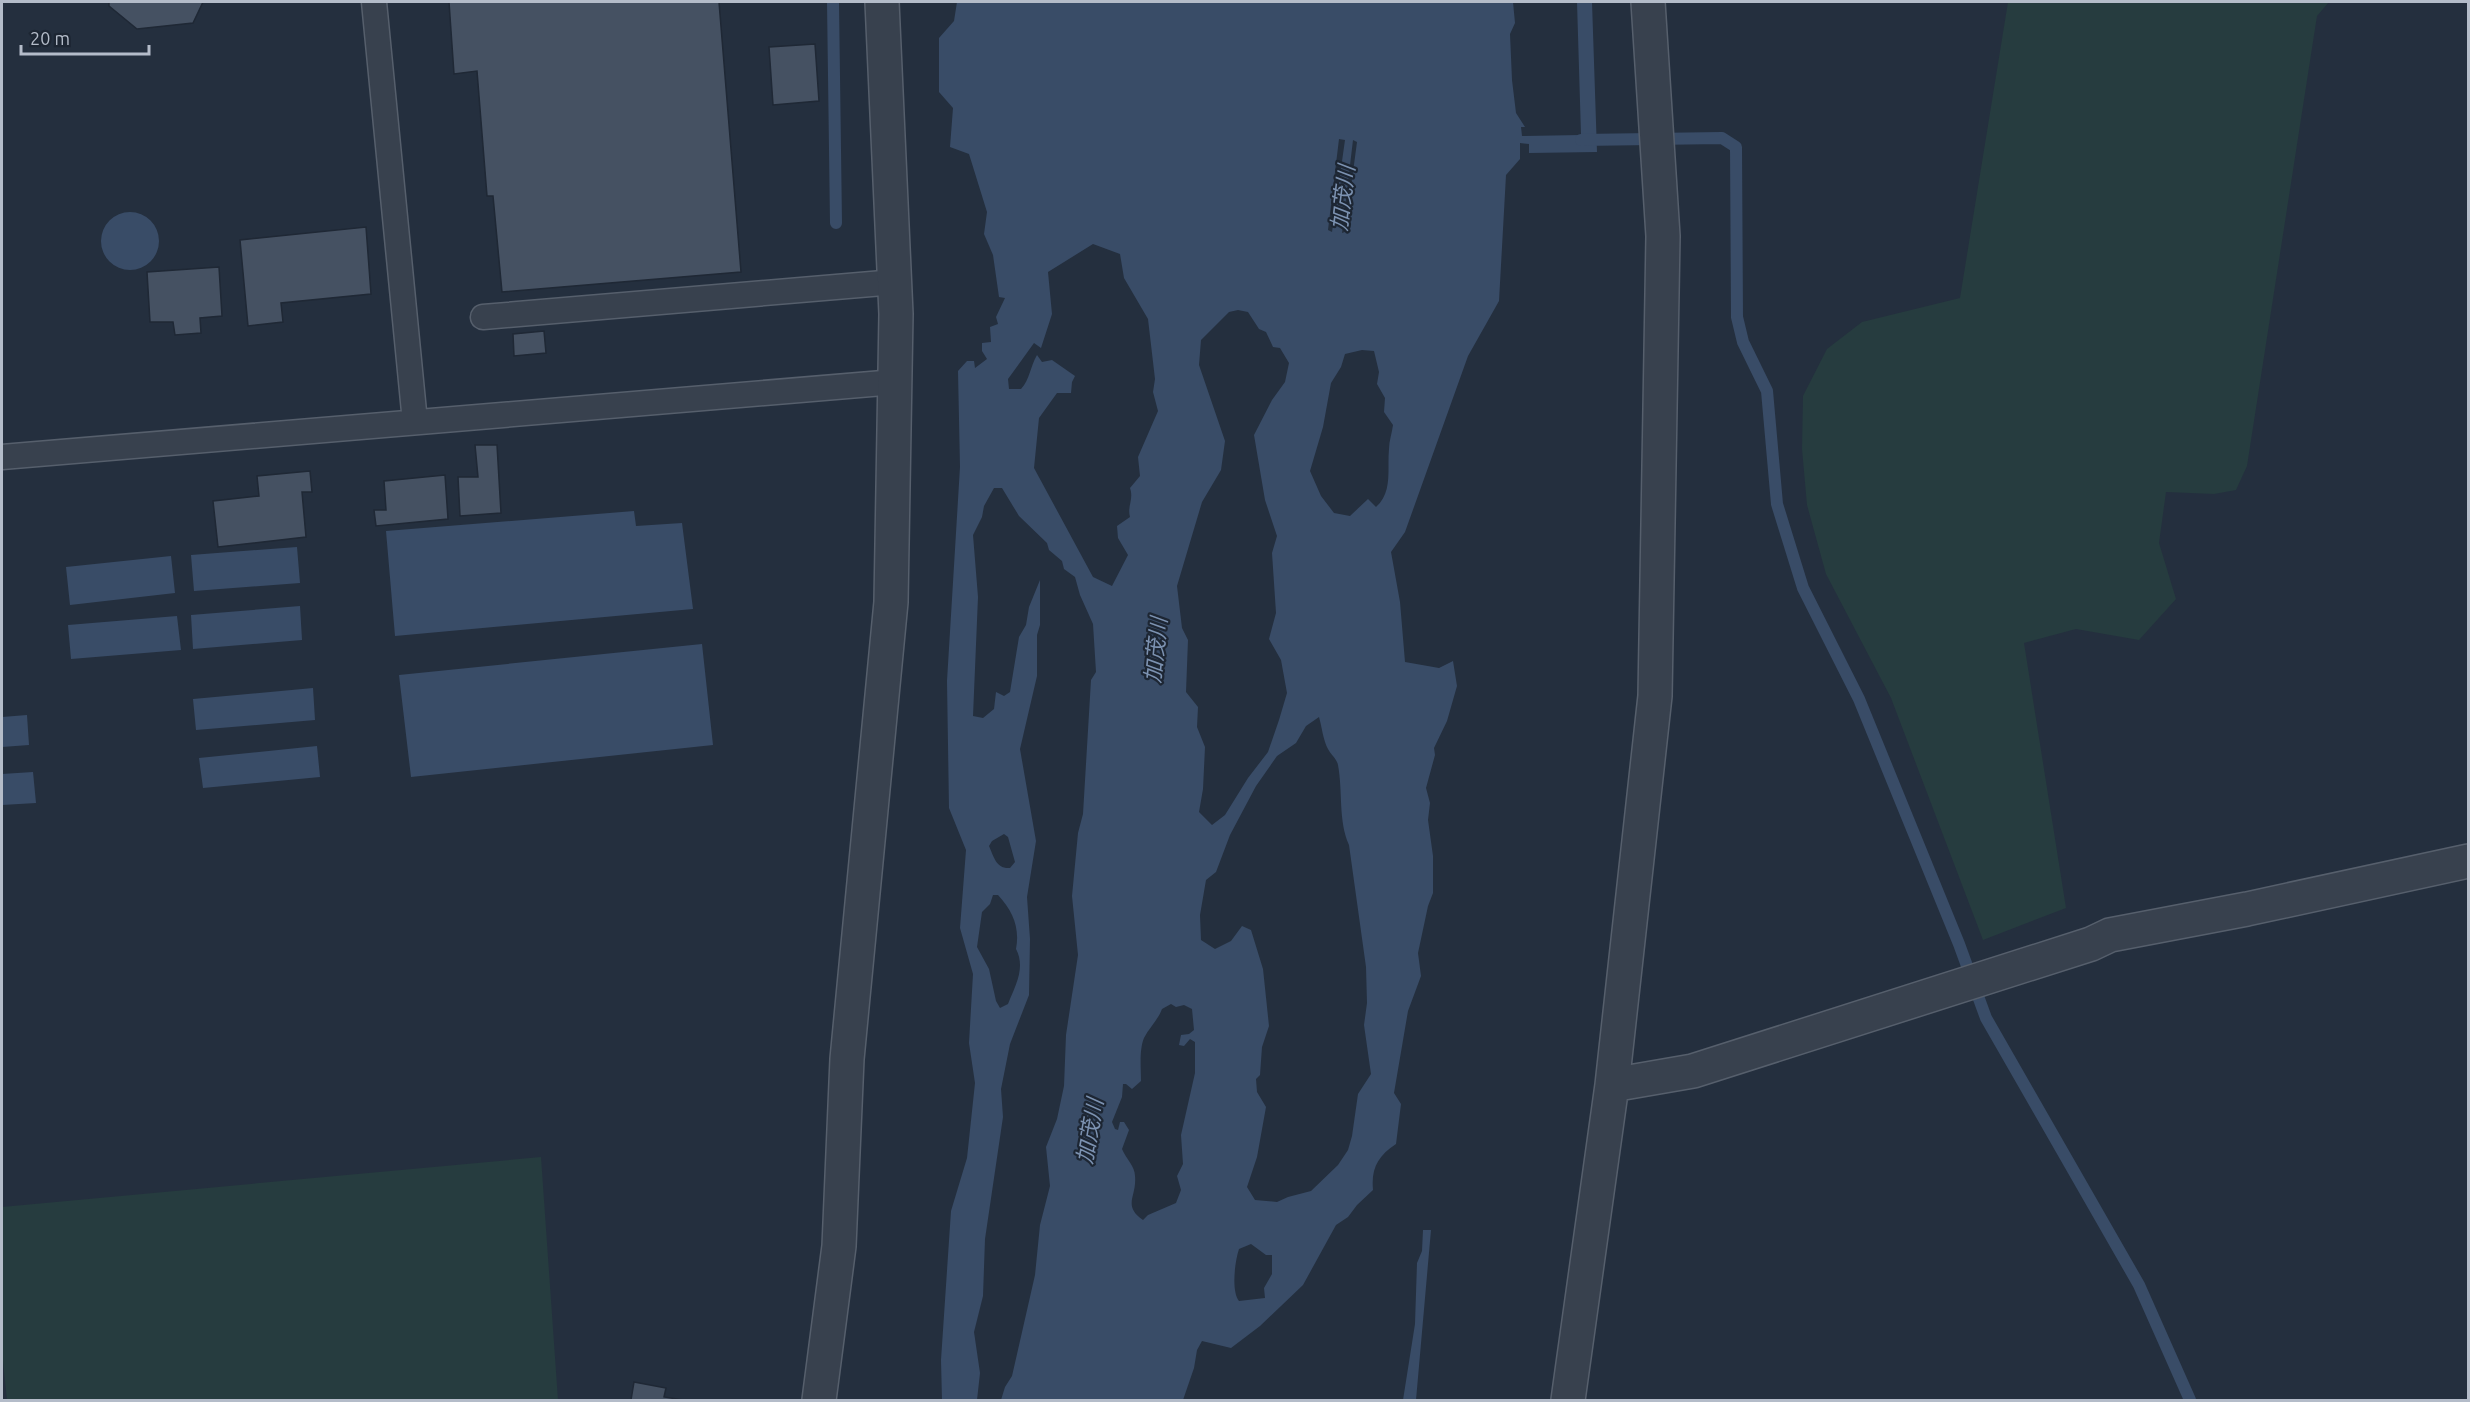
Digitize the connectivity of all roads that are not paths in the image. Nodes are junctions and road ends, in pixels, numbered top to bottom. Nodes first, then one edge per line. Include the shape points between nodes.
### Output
1 (374, 2) edge
2 (882, 2) edge
3 (1648, 2) edge
4 (895, 282) junction
5 (483, 317) dead end
6 (895, 382) junction
7 (415, 422) junction
8 (2, 457) edge
9 (2469, 861) edge
10 (1612, 1085) junction
11 (819, 1401) edge
12 (1568, 1401) edge

1 - 7 lane
2 - 4 street
3 - 10 street via 1663,236 1655,696
4 - 5 lane
4 - 6 street
6 - 7 lane
6 - 11 street via 891,602 847,1059 839,1246
7 - 8 lane
9 - 10 street via 2110,935 1693,1071
10 - 12 street

